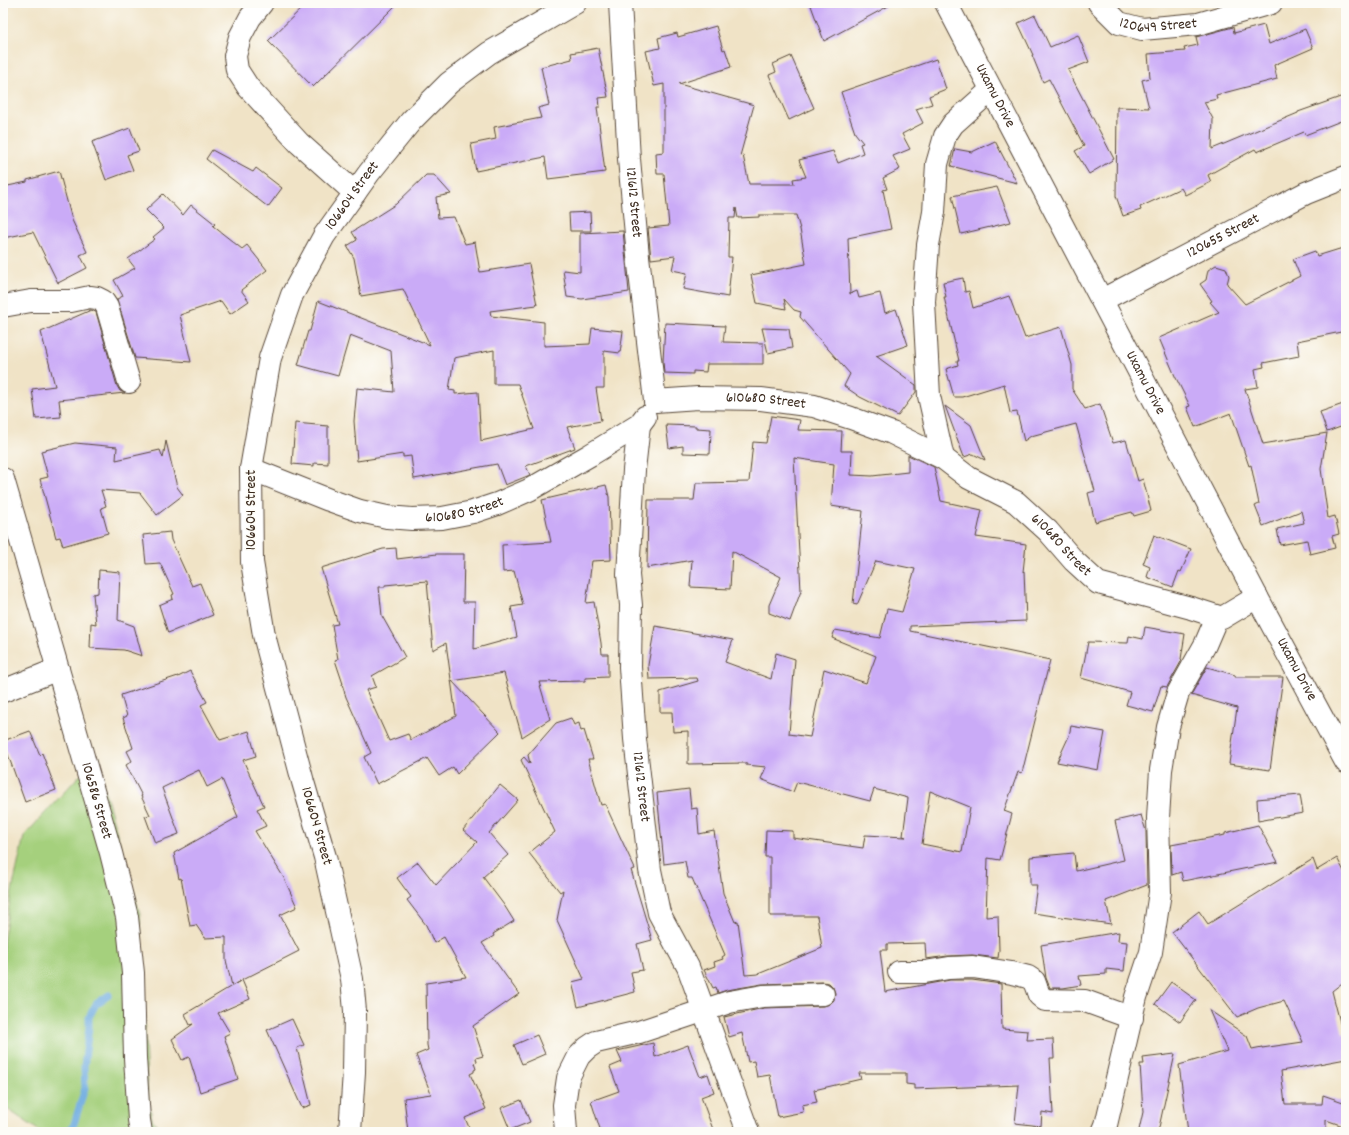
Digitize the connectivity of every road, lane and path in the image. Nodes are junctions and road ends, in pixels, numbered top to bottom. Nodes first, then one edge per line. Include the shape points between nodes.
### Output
1 (262, 3) edge
2 (575, 3) edge
3 (620, 3) edge
4 (946, 3) edge
5 (1099, 3) edge
6 (1271, 3) edge
7 (991, 90) junction
8 (1346, 176) edge
9 (355, 194) junction
10 (1102, 300) junction
11 (3, 306) edge
12 (129, 382) dead end
13 (655, 401) junction
14 (639, 425) junction
15 (943, 458) junction
16 (251, 469) junction
17 (3, 479) edge
18 (1257, 597) junction
19 (1217, 617) junction
20 (58, 669) junction
21 (3, 691) edge
22 (1346, 762) edge
23 (899, 972) dead end
24 (823, 994) dead end
25 (705, 1011) junction
26 (1132, 1018) junction
27 (141, 1132) edge
28 (350, 1132) edge
29 (566, 1132) edge
30 (748, 1132) edge
31 (1103, 1132) edge

1 - 9 street via 240,37 235,56 237,70 248,87 299,142
2 - 9 street, 106604 Street via 489,54 449,83 411,121
3 - 13 street, 121612 Street via 629,159
4 - 7 street, Uxamu Drive
5 - 6 street, 120649 Street via 1119,23 1142,30 1198,24
7 - 10 street, Uxamu Drive
7 - 15 street via 953,124 945,136 937,164 924,302 929,396
8 - 10 street, 120655 Street via 1306,193
9 - 16 street, 106604 Street via 324,236 292,295 270,358
10 - 18 street, Uxamu Drive
11 - 12 street via 32,301 71,301 90,297 104,301
13 - 14 street, 610680 Street
13 - 15 street, 610680 Street via 698,398 761,399 814,406 892,433
14 - 16 street, 610680 Street via 529,490 474,512 442,518 412,520 360,511
14 - 25 street, 121612 Street via 628,575 635,739 650,870 659,913 688,968
15 - 19 street, 610680 Street via 970,478 1016,502 1098,583
16 - 28 street, 106604 Street via 252,562 264,635 325,857 352,979 355,1011
17 - 20 street, 106586 Street
18 - 19 street via 1222,618
18 - 22 street, Uxamu Drive
19 - 26 street via 1205,645 1178,693 1168,727 1161,770 1158,818 1160,892 1151,952
20 - 21 street
20 - 27 street, 106586 Street via 127,917 133,973 135,1058
23 - 26 street via 973,967 1012,973 1034,981 1039,995 1045,1000 1085,1001
24 - 25 street via 762,996 729,1002
25 - 29 street via 639,1032 596,1042 587,1048 579,1056 568,1078 564,1105
25 - 30 street, 121612 Street
26 - 31 street

